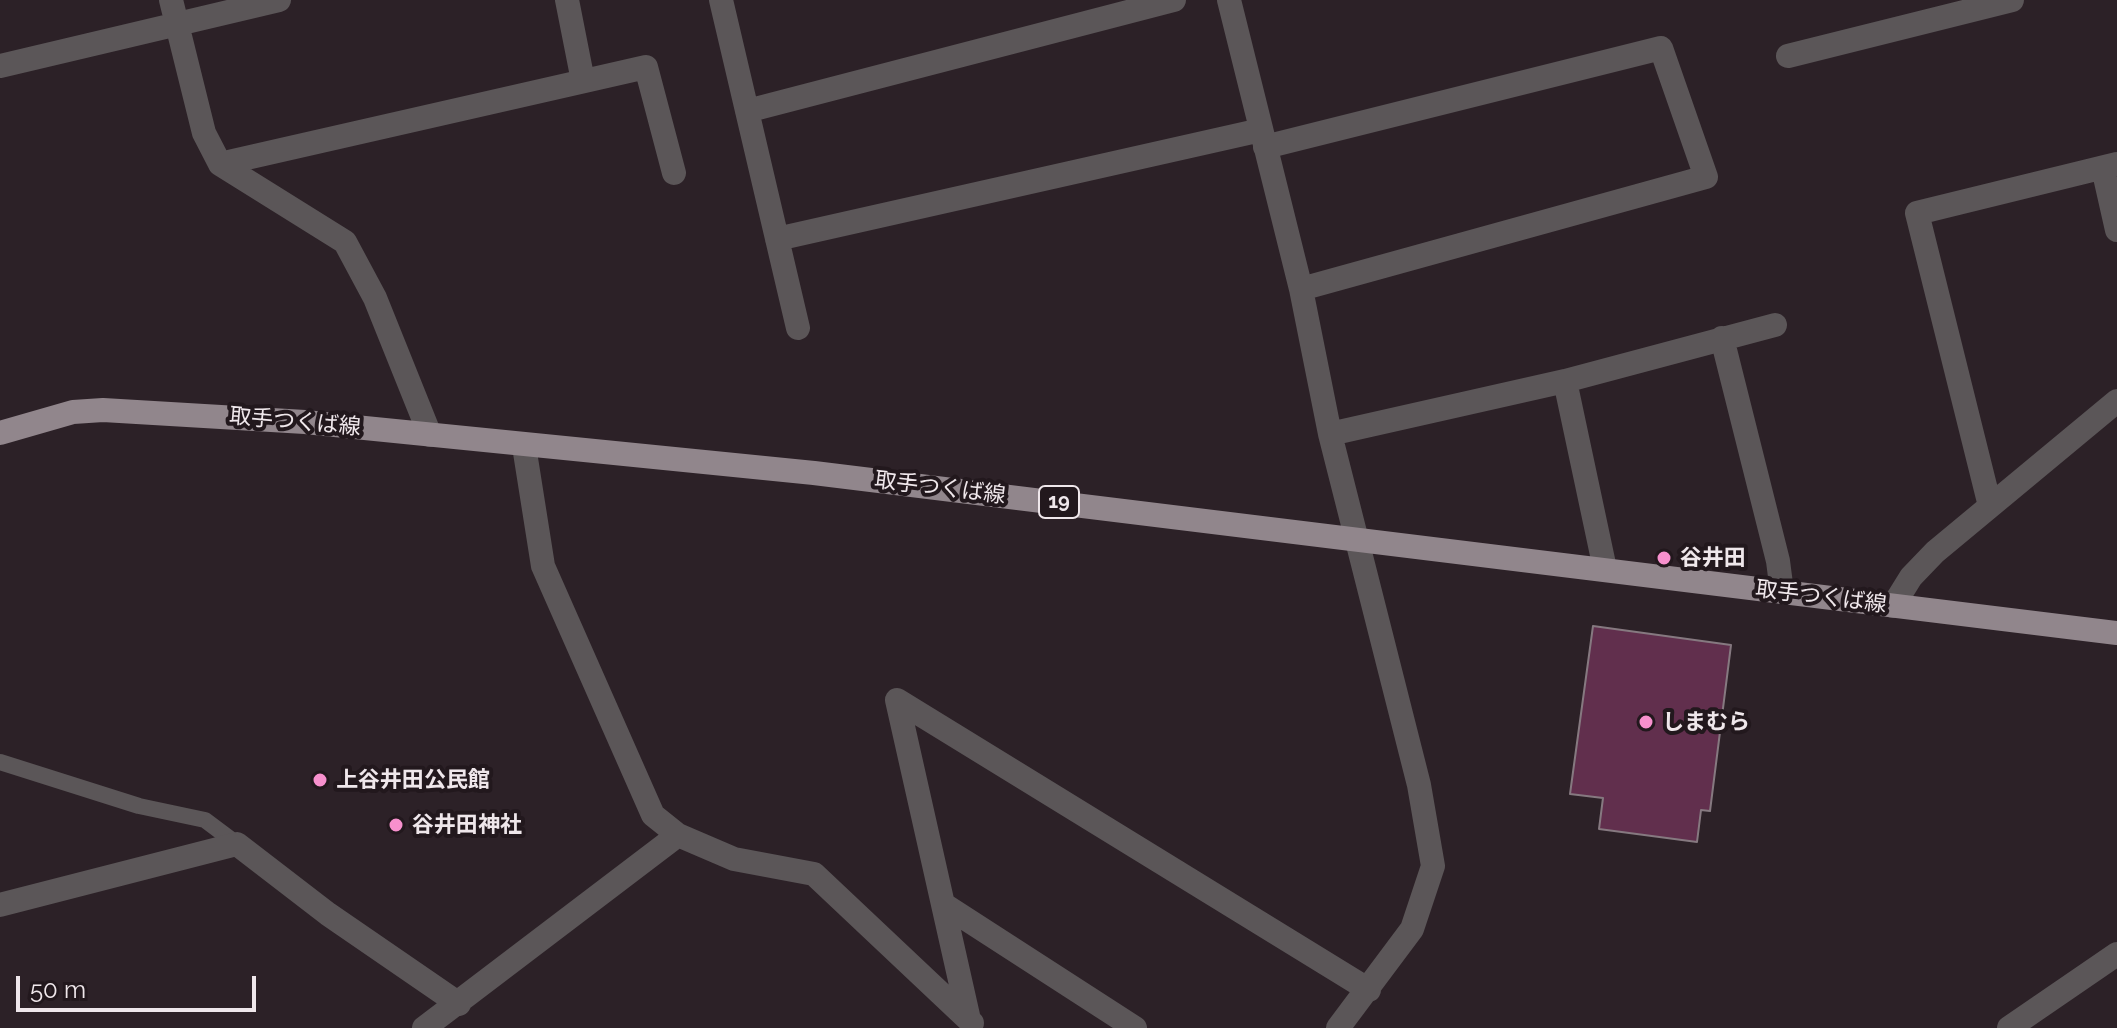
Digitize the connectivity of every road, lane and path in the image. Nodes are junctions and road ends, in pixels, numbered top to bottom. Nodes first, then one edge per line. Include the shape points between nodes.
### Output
1 (171, 0) edge
2 (279, 0) edge
3 (567, 0) edge
4 (721, 0) edge
5 (1174, 0) edge
6 (2012, 0) edge
7 (1232, 1) edge
8 (177, 24) junction
9 (1788, 56) dead end
10 (0, 66) edge
11 (583, 81) junction
12 (747, 111) junction
13 (1263, 138) junction
14 (220, 164) junction
15 (2110, 166) edge
16 (674, 173) dead end
17 (2117, 230) edge
18 (777, 239) junction
19 (1301, 289) junction
20 (1775, 325) dead end
21 (798, 328) dead end
22 (1722, 338) junction
23 (1565, 381) junction
24 (2117, 401) edge
25 (0, 433) edge
26 (1330, 434) junction
27 (430, 435) junction
28 (524, 446) junction
29 (1990, 506) junction
30 (1359, 539) junction
31 (1605, 569) junction
32 (1782, 592) junction
33 (1893, 606) junction
34 (2117, 633) edge
35 (0, 762) edge
36 (678, 835) junction
37 (237, 844) junction
38 (943, 904) junction
39 (0, 905) edge
40 (2117, 954) edge
41 (1369, 990) junction
42 (459, 1004) junction
43 (973, 1024) edge
44 (424, 1028) edge
45 (1135, 1028) edge
46 (1338, 1028) edge
47 (2009, 1028) edge

1 - 8 street
2 - 8 street
3 - 11 street
4 - 12 street
5 - 12 street
6 - 9 street
7 - 13 street
8 - 10 street
8 - 14 street via 204,133
11 - 14 street
11 - 16 street via 646,67
12 - 18 street
13 - 18 street
13 - 19 street
13 - 19 street via 1661,48 1706,177
14 - 27 street via 345,242 375,298
15 - 17 street
15 - 29 street via 1917,213
18 - 21 street
19 - 26 street
20 - 22 street
22 - 23 street
22 - 32 street
23 - 26 street
23 - 31 street
24 - 29 street
25 - 27 main road, 取手つくば線 / 19 via 73,412 130,410
26 - 30 street
27 - 28 main road, 取手つくば線 / 19
28 - 30 main road, 取手つくば線 / 19 via 814,473
28 - 36 street via 543,566 653,815
29 - 33 street via 1919,569
30 - 31 main road, 取手つくば線 / 19
30 - 41 street via 1419,785 1433,866 1412,929
31 - 32 main road, 取手つくば線 / 19
32 - 33 main road, 取手つくば線 / 19
33 - 34 main road, 取手つくば線 / 19
35 - 37 lane via 139,806 205,820
36 - 42 street
36 - 43 street via 734,859 814,874
37 - 39 street
37 - 42 street
38 - 41 street via 897,700
38 - 43 street
38 - 45 street
40 - 47 street
41 - 46 street
42 - 44 street

